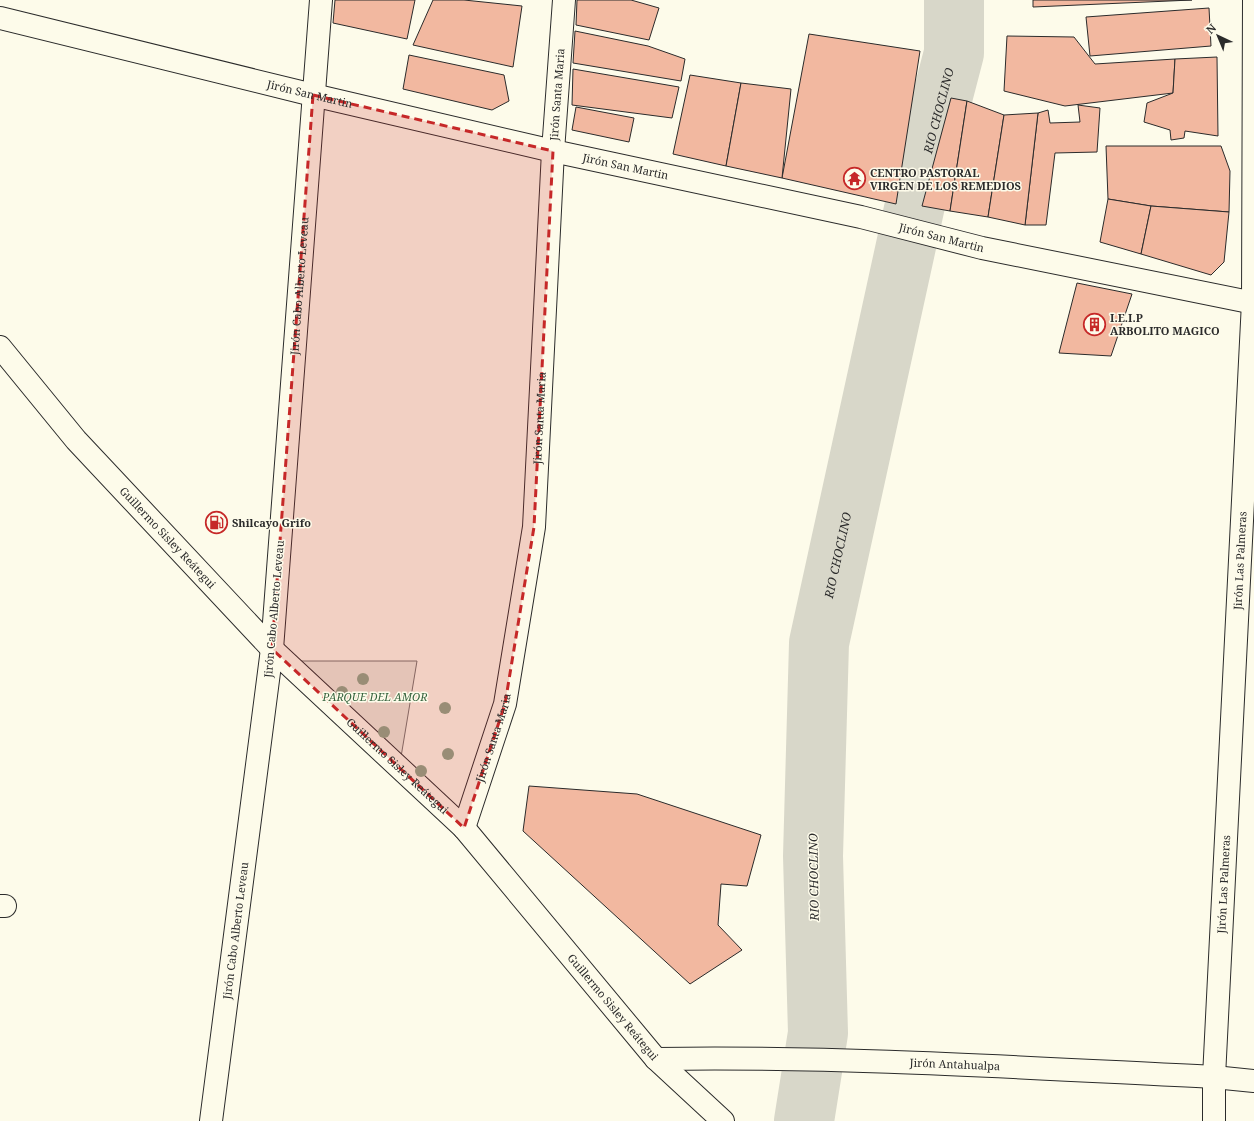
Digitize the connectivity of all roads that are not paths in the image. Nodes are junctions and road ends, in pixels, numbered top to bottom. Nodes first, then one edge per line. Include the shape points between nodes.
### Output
1 (321, 0) edge
2 (564, 0) edge
3 (1254, 0) edge
4 (0, 18) edge
5 (313, 95) junction
6 (553, 151) junction
7 (1254, 302) edge
8 (0, 347) edge
9 (272, 650) junction
10 (464, 828) junction
11 (656, 1059) junction
12 (1214, 1077) junction
13 (1254, 1081) edge
14 (211, 1121) edge
15 (723, 1121) edge
16 (1214, 1121) edge

1 - 5 street, Jirón Cabo Alberto Leveau
2 - 6 street, Jirón Santa Maria
3 - 7 street, Jirón Las Palmeras
4 - 5 street, Jirón San Martin
5 - 6 street, Jirón San Martin
5 - 9 street, Jirón Cabo Alberto Leveau
6 - 7 street, Jirón San Martin via 861,217 982,248
6 - 10 street, Jirón Santa Maria via 534,527 505,704
7 - 12 street, Jirón Las Palmeras
8 - 9 street, Guillermo Sisley Reátegui via 76,440
9 - 10 street, Guillermo Sisley Reátegui
9 - 14 street, Jirón Cabo Alberto Leveau
10 - 11 street, Guillermo Sisley Reátegui
11 - 12 street, Jirón Antahualpa via 840,1059
11 - 15 street, Guillermo Sisley Reátegui
12 - 13 street, Jirón Antahualpa
12 - 16 street, Jirón Las Palmeras

